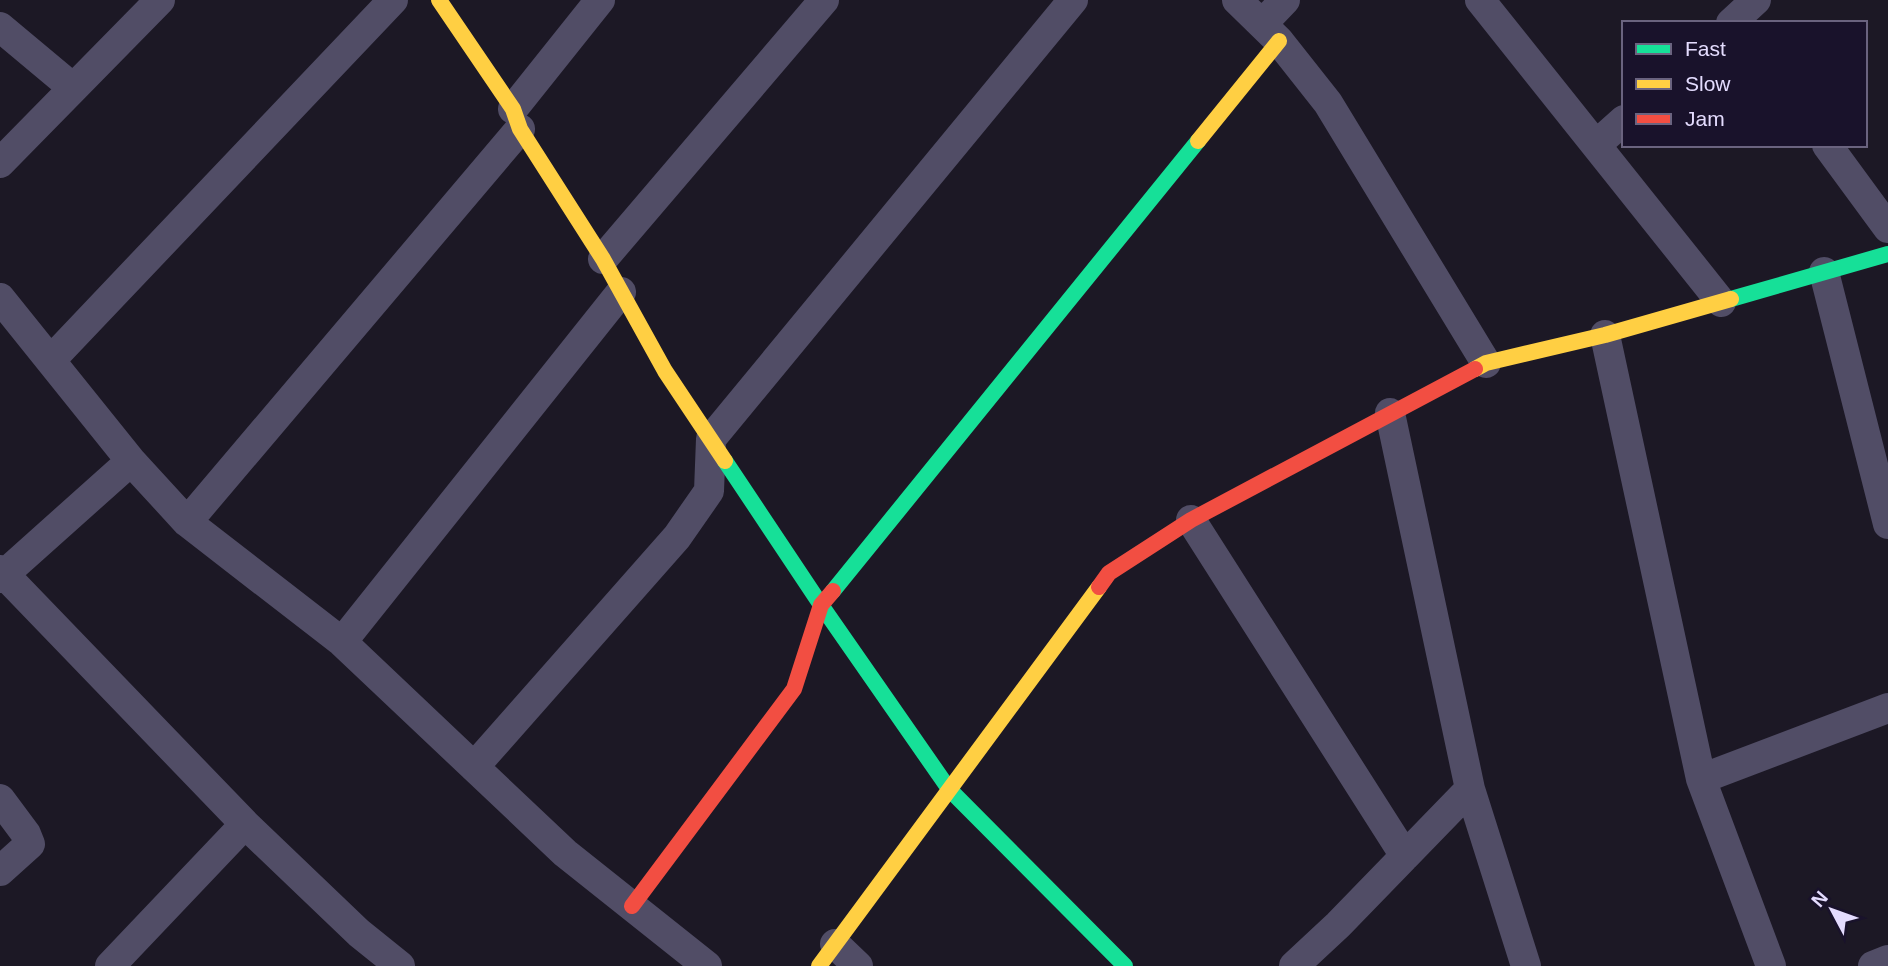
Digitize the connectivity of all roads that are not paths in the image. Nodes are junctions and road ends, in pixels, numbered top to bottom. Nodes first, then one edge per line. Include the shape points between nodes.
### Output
1 (160, 0) edge
2 (393, 0) edge
3 (439, 0) edge
4 (600, 0) edge
5 (824, 0) edge
6 (1073, 0) edge
7 (1237, 0) edge
8 (1285, 0) edge
9 (1480, 0) edge
10 (1756, 0) edge
11 (1730, 16) edge
12 (0, 27) edge
13 (1270, 33) junction
14 (73, 88) junction
15 (517, 119) junction
16 (1622, 122) edge
17 (1596, 145) junction
18 (1828, 147) edge
19 (0, 163) edge
20 (1888, 228) edge
21 (1888, 254) edge
22 (603, 260) junction
23 (1824, 272) junction
24 (621, 292) junction
25 (0, 298) edge
26 (1721, 302) junction
27 (1605, 335) junction
28 (51, 360) junction
29 (1486, 363) junction
30 (1390, 413) junction
31 (711, 439) junction
32 (131, 461) junction
33 (1191, 520) junction
34 (187, 522) junction
35 (1888, 524) edge
36 (1, 574) edge
37 (821, 605) junction
38 (342, 642) junction
39 (1888, 708) edge
40 (474, 767) junction
41 (1701, 779) junction
42 (949, 789) junction
43 (1470, 789) junction
44 (0, 799) edge
45 (245, 824) junction
46 (1405, 856) junction
47 (0, 871) edge
48 (632, 906) junction
49 (827, 955) edge
50 (1888, 960) edge
51 (110, 966) edge
52 (400, 966) edge
53 (707, 966) edge
54 (858, 966) edge
55 (1125, 966) edge
56 (1294, 966) edge
57 (1526, 966) edge
58 (1772, 966) edge
59 (1873, 966) edge

1 - 14 street
2 - 28 street
3 - 15 street
4 - 15 street
5 - 22 street
6 - 31 street
7 - 13 street
8 - 13 street
9 - 17 street
10 - 11 street
12 - 14 street
13 - 29 street via 1328,103
13 - 37 street
14 - 19 street
15 - 22 street
15 - 34 street
16 - 17 street
17 - 26 street
18 - 20 street
21 - 23 street
22 - 24 street
23 - 26 street
23 - 35 street
24 - 31 street via 665,371
24 - 38 street
25 - 28 street
26 - 27 street
27 - 29 street
27 - 41 street
28 - 32 street
29 - 30 street
30 - 33 street
30 - 43 street
31 - 37 street
31 - 40 street via 709,491 677,537
32 - 34 street
32 - 36 street
33 - 42 street via 1109,573
33 - 46 street
34 - 38 street
36 - 45 street
37 - 42 street
37 - 48 street via 794,689
38 - 40 street
39 - 41 street
40 - 48 street via 565,852
41 - 58 street
42 - 49 street
42 - 55 street
43 - 46 street
43 - 57 street
44 - 47 street via 30,844
45 - 51 street
45 - 52 street
46 - 56 street
48 - 53 street
49 - 54 street
50 - 59 street

